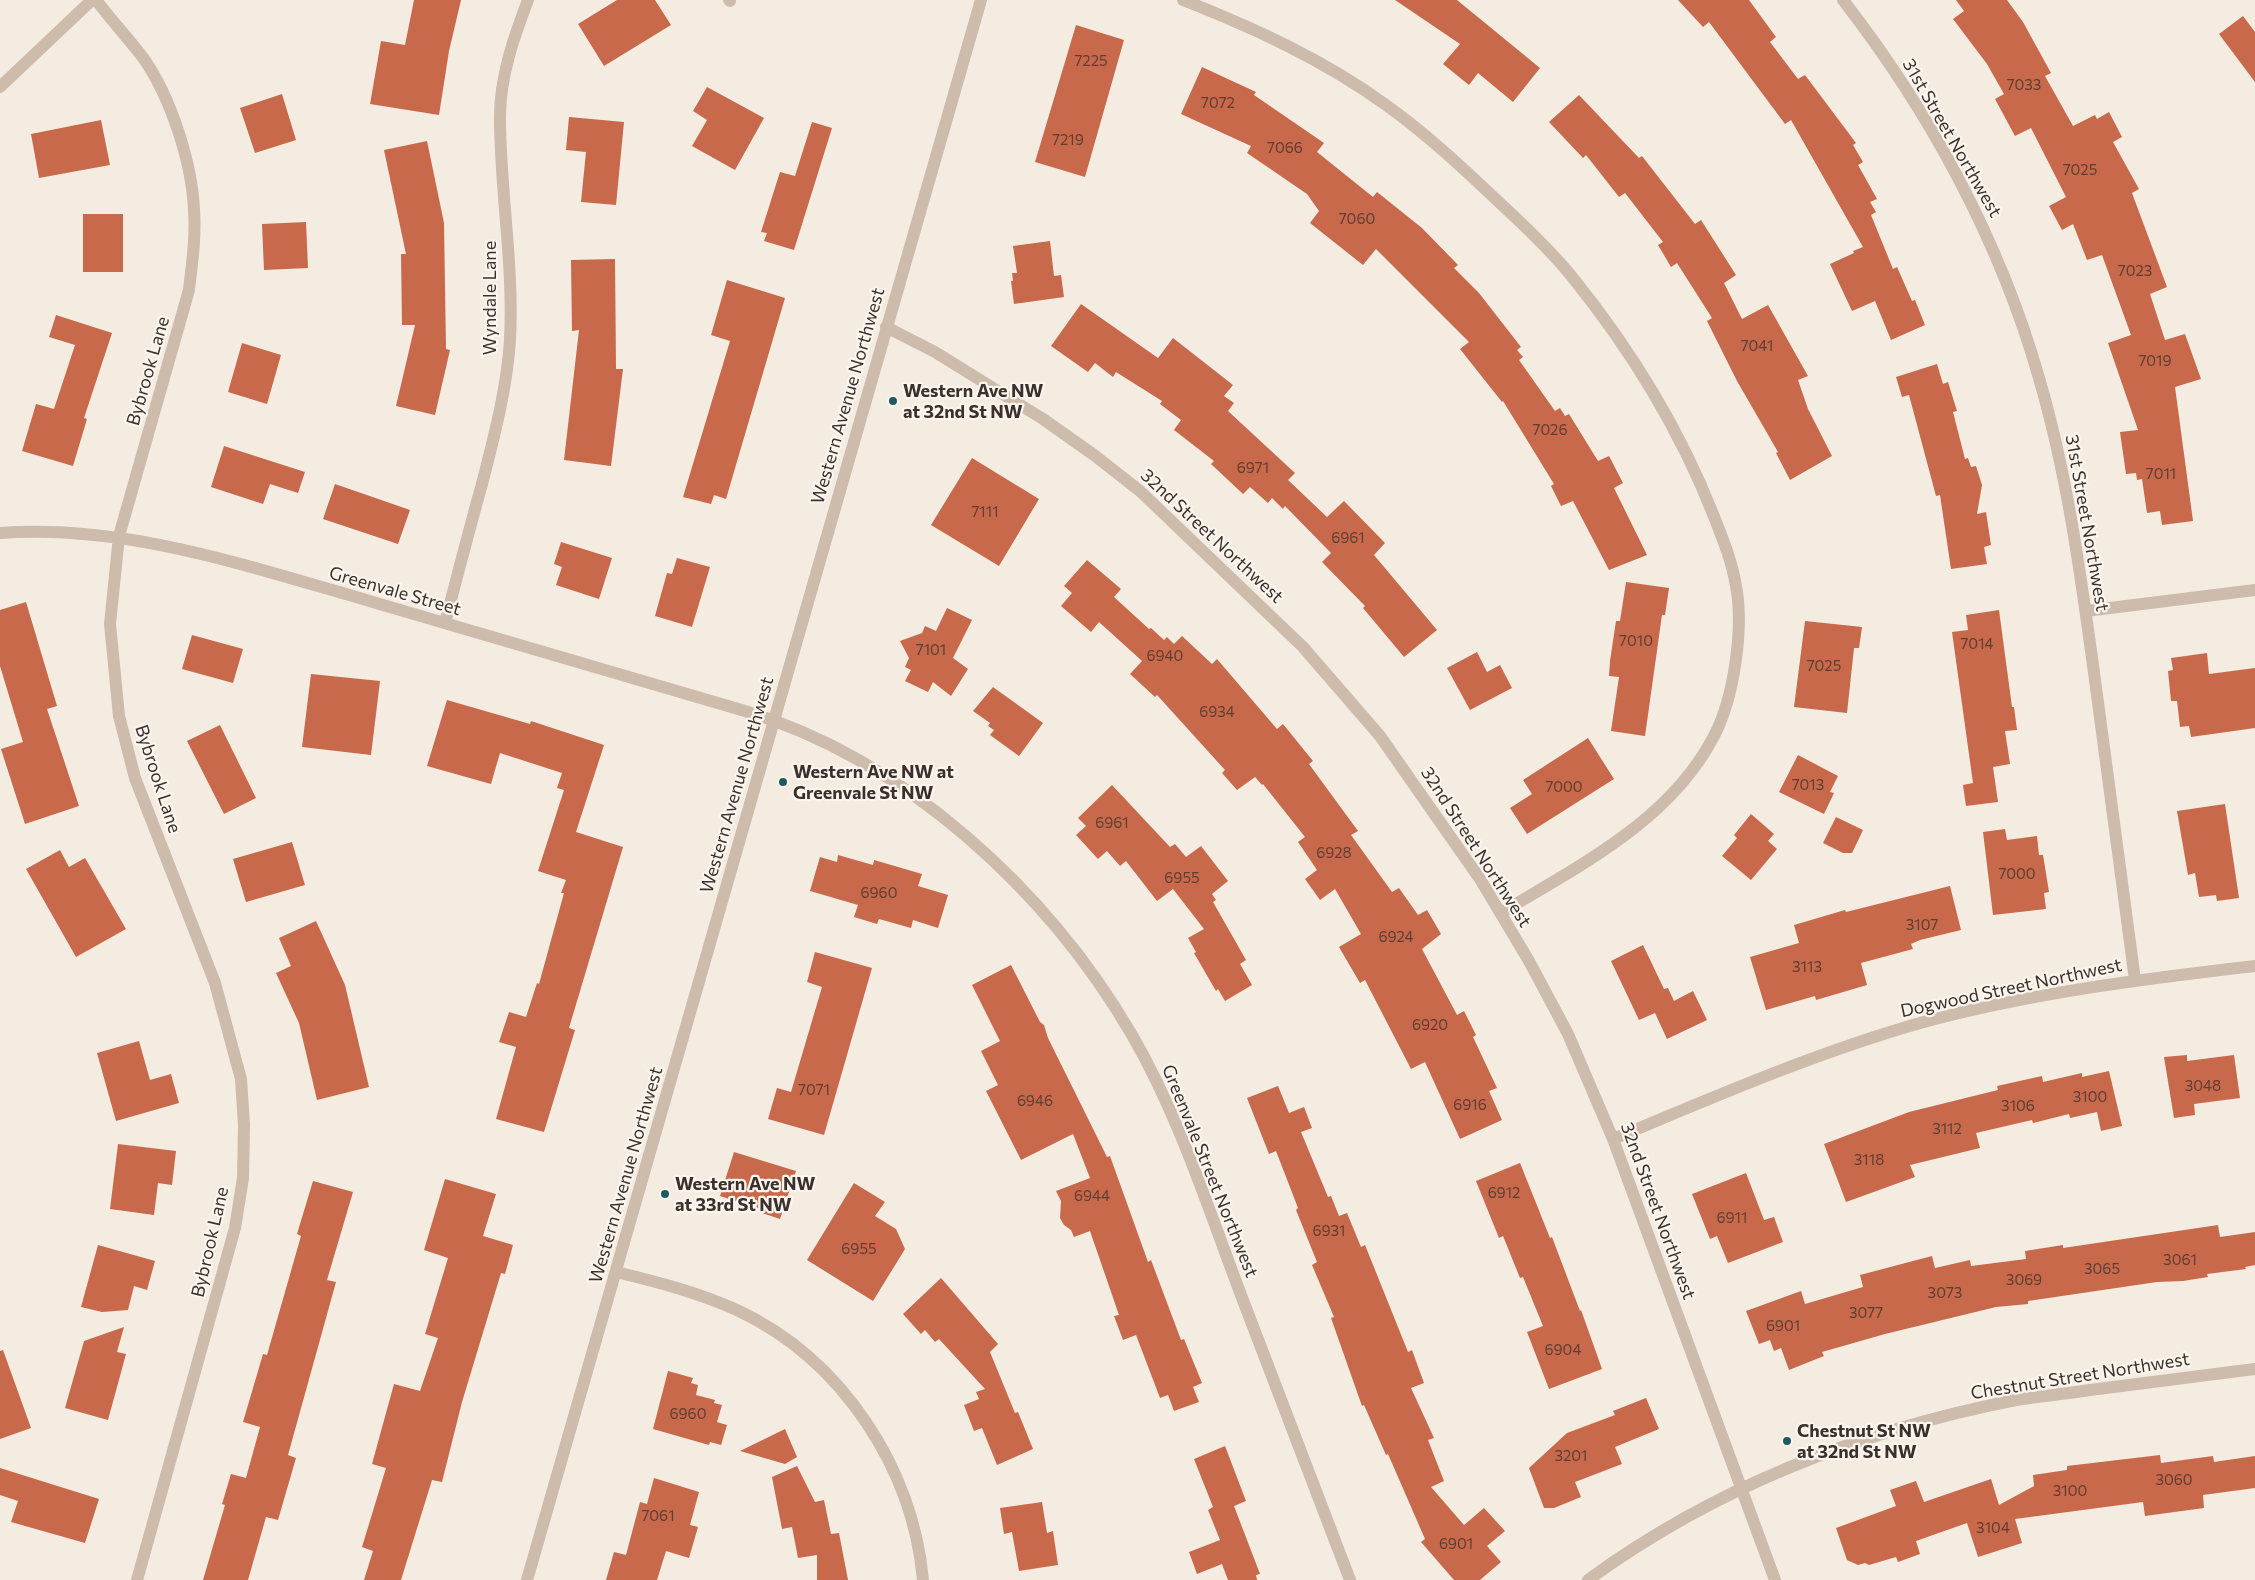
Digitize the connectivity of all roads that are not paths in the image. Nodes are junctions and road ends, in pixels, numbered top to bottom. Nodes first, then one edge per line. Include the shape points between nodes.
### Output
1 (94, 0) edge
2 (528, 0) edge
3 (981, 0) edge
4 (1183, 0) edge
5 (1843, 0) edge
6 (0, 87) edge
7 (886, 326) junction
8 (0, 532) edge
9 (119, 536) junction
10 (2255, 590) edge
11 (2086, 611) junction
12 (445, 623) junction
13 (774, 720) junction
14 (1501, 913) junction
15 (2255, 966) edge
16 (2134, 980) junction
17 (1613, 1139) junction
18 (616, 1272) junction
19 (2255, 1369) edge
20 (1740, 1489) junction
21 (137, 1580) edge
22 (527, 1580) edge
23 (923, 1580) edge
24 (1350, 1580) edge
25 (1588, 1580) edge
26 (1776, 1580) edge

1 - 6 street
1 - 9 street, Bybrook Lane via 144,60 171,108 186,161 194,208 194,250 189,290
2 - 12 street, Wyndale Lane via 512,43 500,116 511,305 504,388
3 - 7 street, Western Avenue Northwest
4 - 14 street via 1299,51 1386,104 1428,137 1539,240 1600,314 1671,422 1695,468 1726,548 1737,588 1739,626 1736,662 1715,734 1692,771 1662,806 1622,838
5 - 11 street, 31st Street Northwest via 1918,108 1964,189 1997,259 2039,375 2056,438 2070,501
7 - 13 street, Western Avenue Northwest
7 - 14 street, 32nd Street Northwest via 978,377 1087,449 1140,490 1207,552 1303,646 1380,736
8 - 9 street, Greenvale Street
9 - 12 street, Greenvale Street via 225,560
9 - 21 street, Bybrook Lane via 110,624 119,716 135,778 211,974 227,1024 241,1079 244,1125 243,1178 235,1228
10 - 11 street
11 - 16 street, 31st Street Northwest
12 - 13 street, Greenvale Street
13 - 18 street, Western Avenue Northwest
13 - 24 street, Greenvale Street Northwest via 821,740 878,771 937,811 1028,897 1108,996 1133,1036 1184,1146
14 - 17 street, 32nd Street Northwest via 1568,1034
15 - 16 street, Dogwood Street Northwest
16 - 17 street, Dogwood Street Northwest via 2015,1002 1894,1031 1779,1070
17 - 20 street, 32nd Street Northwest
18 - 22 street, Western Avenue Northwest
18 - 23 street via 739,1311 800,1350 829,1377 866,1422 893,1466 915,1530
19 - 20 street, Chestnut Street Northwest via 1982,1407 1847,1445
20 - 25 street, Chestnut Street Northwest via 1648,1540
20 - 26 street, 32nd Street Northwest

